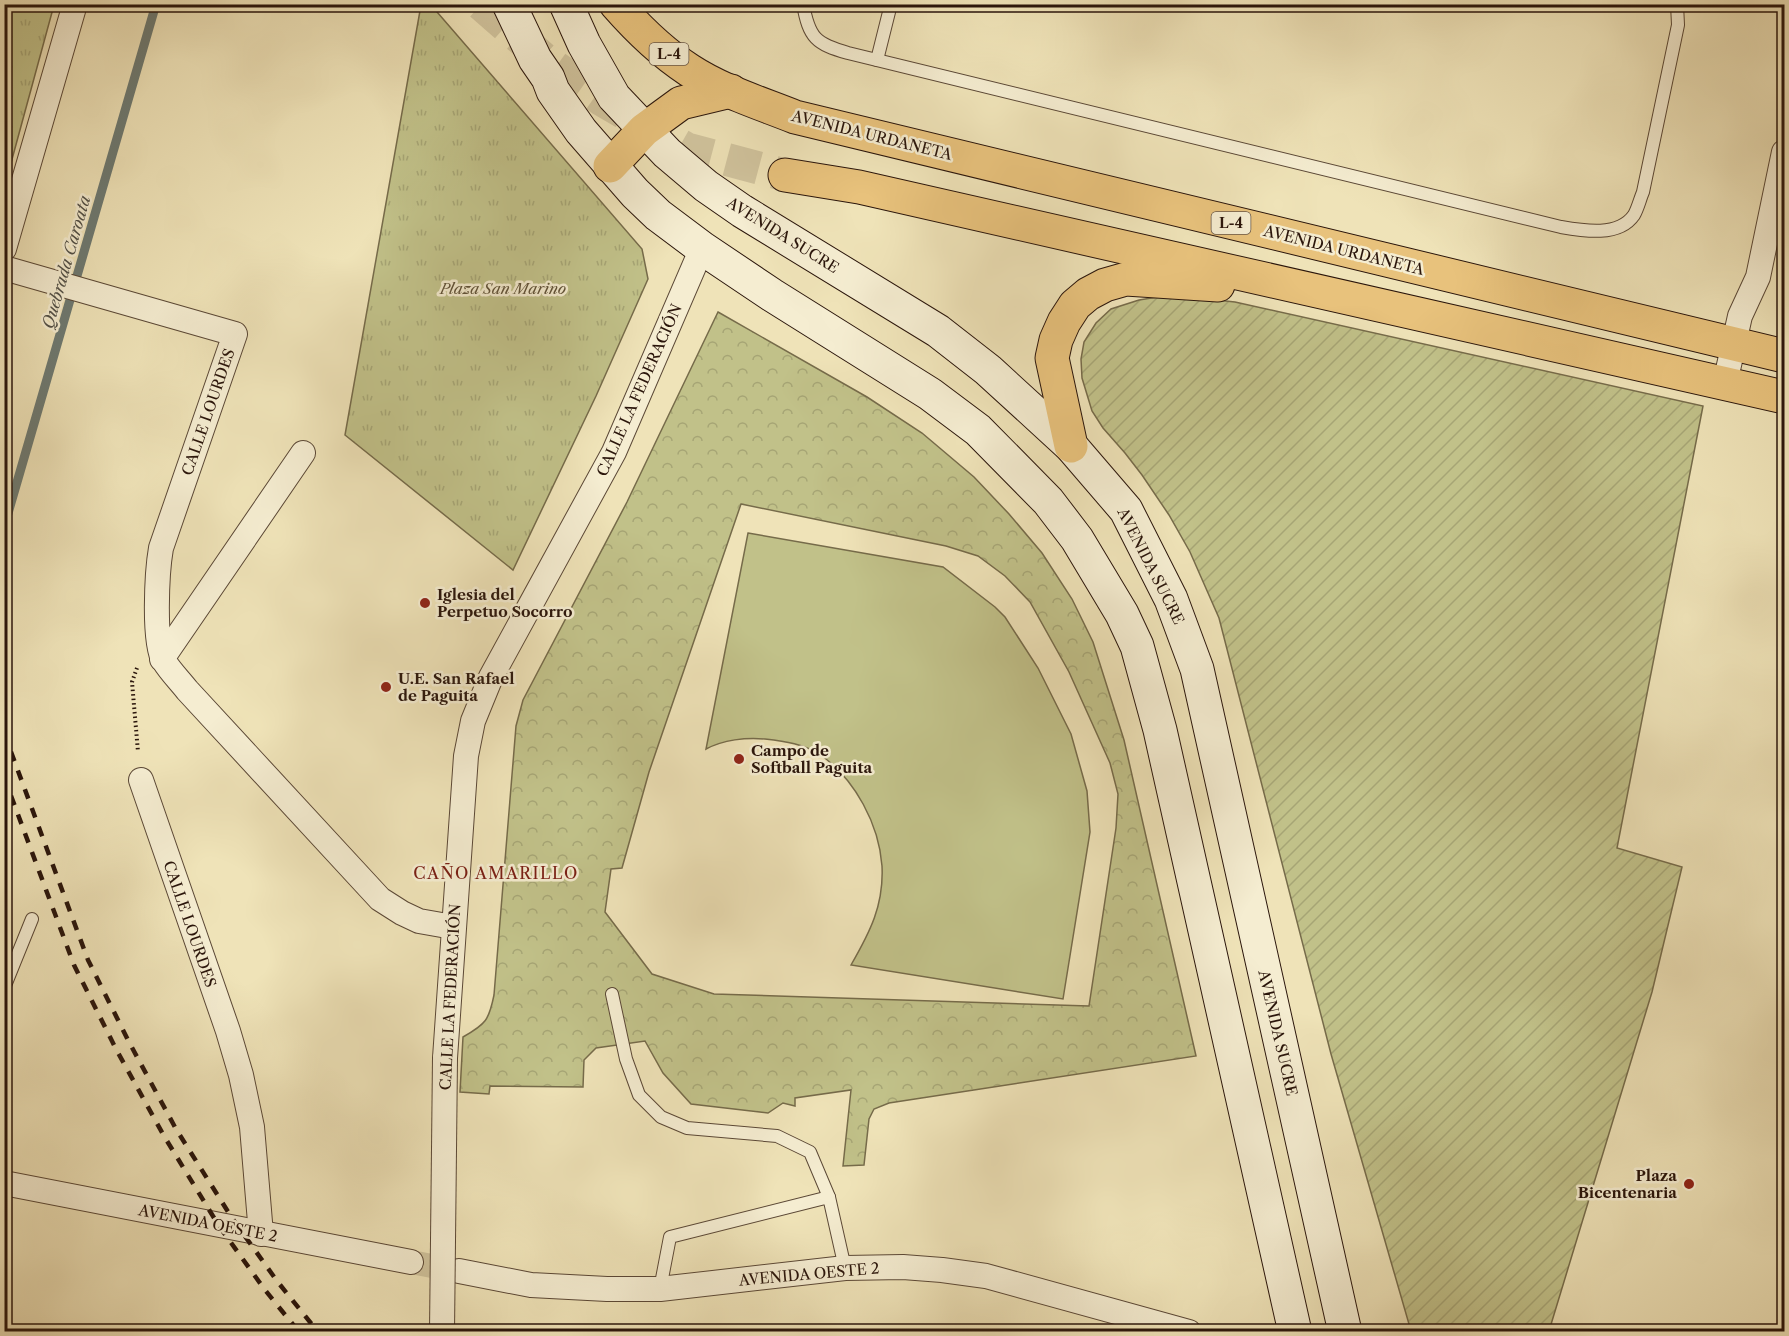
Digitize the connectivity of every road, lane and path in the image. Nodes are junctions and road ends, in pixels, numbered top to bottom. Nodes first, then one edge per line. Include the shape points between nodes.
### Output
1 (75, 4) edge
2 (509, 4) edge
3 (566, 4) edge
4 (616, 4) edge
5 (803, 4) edge
6 (891, 4) edge
7 (1677, 4) edge
8 (1772, 4) edge
9 (1785, 7) edge
10 (877, 60) junction
11 (731, 92) junction
12 (644, 130) junction
13 (1785, 152) edge
14 (610, 166) junction
15 (786, 175) tunnel mouth
16 (702, 248) junction
17 (4, 249) edge
18 (4, 268) edge
19 (1311, 290) junction
20 (1734, 344) junction
21 (1785, 356) edge
22 (1725, 383) junction
23 (1785, 397) edge
24 (1071, 446) junction
25 (303, 453) dead end
26 (157, 618) junction
27 (162, 658) junction
28 (141, 780) joint
29 (32, 919) dead end
30 (453, 927) junction
31 (4, 988) edge
32 (612, 994) dead end
33 (4, 1183) edge
34 (829, 1197) junction
35 (261, 1234) junction
36 (411, 1262) tunnel mouth
37 (845, 1268) junction
38 (459, 1270) tunnel mouth
39 (660, 1289) junction
40 (442, 1332) edge
41 (1189, 1332) edge
42 (1295, 1332) edge
43 (1345, 1332) edge

1 - 17 street
2 - 14 main road via 553,91
3 - 12 main road, AVENIDA SUCRE via 614,97
4 - 11 main road, L-4 via 689,70
5 - 10 lane via 811,34 825,46
6 - 10 lane
7 - 10 lane via 1678,25 1643,192 1634,216 1617,228 1587,231
8 - 9 lane
11 - 12 main road via 681,103
11 - 20 main road, AVENIDA URDANETA / L-4 via 795,117
12 - 14 main road
12 - 24 main road, AVENIDA SUCRE via 706,186 742,211 938,332 988,370
13 - 20 street via 1758,277 1740,316
14 - 16 main road via 658,215
15 - 19 main road via 859,187
16 - 30 street, CALLE LA FEDERACIÓN via 614,452 491,677 473,721 466,756
16 - 42 main road via 930,393 978,430 1048,501 1077,539 1122,614 1139,655 1163,742
18 - 26 street, CALLE LOURDES via 235,334 161,548
19 - 22 main road
19 - 24 main road via 1126,279 1088,294 1064,322 1052,358
20 - 21 main road, AVENIDA URDANETA / L-4
20 - 22 street
22 - 23 main road
24 - 43 main road, AVENIDA SUCRE via 1126,510 1191,648
25 - 27 street
26 - 27 street, CALLE LOURDES
26 - 28 path via 132,682
27 - 30 street via 380,899 420,921
28 - 35 street, CALLE LOURDES via 241,1075 252,1127
29 - 31 lane
30 - 40 street, CALLE LA FEDERACIÓN, bridge via 445,1058
32 - 34 lane via 626,1059 639,1095 661,1117 687,1128 777,1136 810,1152
33 - 35 street, AVENIDA OESTE 2
34 - 37 lane
34 - 39 lane via 670,1237
35 - 36 street, AVENIDA OESTE 2
37 - 39 street, AVENIDA OESTE 2
37 - 41 street, AVENIDA OESTE 2 via 903,1267 986,1276
38 - 39 street, AVENIDA OESTE 2 via 531,1286

